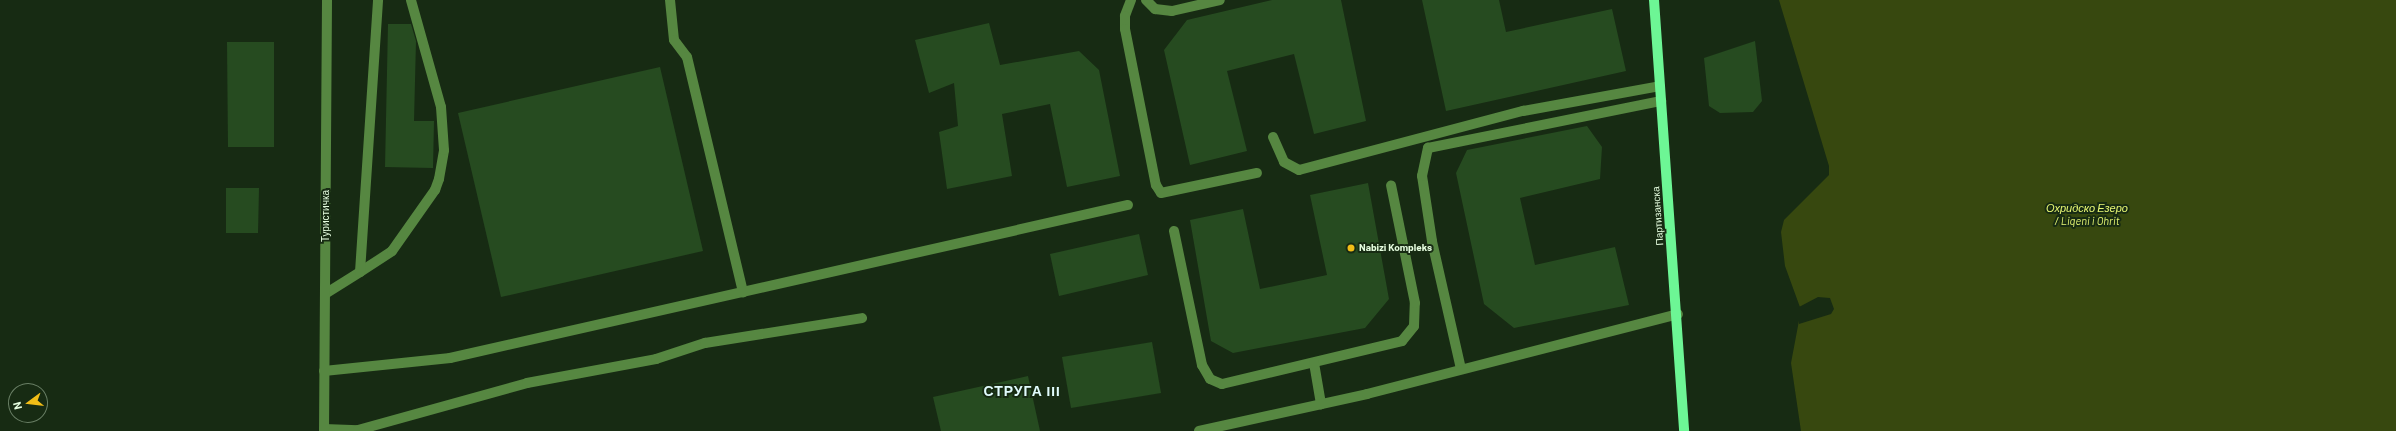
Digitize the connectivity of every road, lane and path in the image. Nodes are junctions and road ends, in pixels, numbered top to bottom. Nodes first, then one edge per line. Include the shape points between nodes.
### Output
1 (327, 0) edge
2 (378, 0) edge
3 (411, 0) edge
4 (670, 0) edge
5 (1131, 0) edge
6 (1146, 0) edge
7 (1220, 0) edge
8 (1654, 0) edge
9 (1660, 86) junction
10 (1661, 101) junction
11 (1273, 137) dead end
12 (1257, 173) dead end
13 (1391, 185) dead end
14 (1128, 205) dead end
15 (1174, 231) dead end
16 (360, 272) junction
17 (743, 292) junction
18 (325, 294) junction
19 (1678, 314) junction
20 (862, 318) dead end
21 (1314, 363) junction
22 (1462, 369) junction
23 (324, 371) junction
24 (1321, 404) junction
25 (324, 430) edge
26 (1199, 431) edge
27 (1684, 431) edge

1 - 18 street, Туристичка
2 - 16 street
3 - 16 street via 441,107 444,150 439,179 435,190 392,251
4 - 17 street via 674,40 688,57
5 - 12 street via 1125,16 1125,29 1156,185 1161,193
6 - 7 street via 1155,9 1172,11
8 - 9 main road, Партизанска
9 - 10 main road, Партизанска
9 - 11 street via 1523,111 1299,170 1284,162
10 - 19 main road, Партизанска
10 - 22 street via 1428,148 1422,176 1432,241
13 - 21 street via 1415,303 1414,326 1402,341
14 - 17 street
15 - 21 street via 1202,365 1210,379 1222,384
16 - 18 street
17 - 23 street via 450,358
18 - 23 street, Туристичка
19 - 22 street
19 - 27 main road, Партизанска
20 - 25 street via 705,343 656,359 527,383 358,430
21 - 24 street
22 - 24 street
23 - 25 street, Туристичка
24 - 26 street

